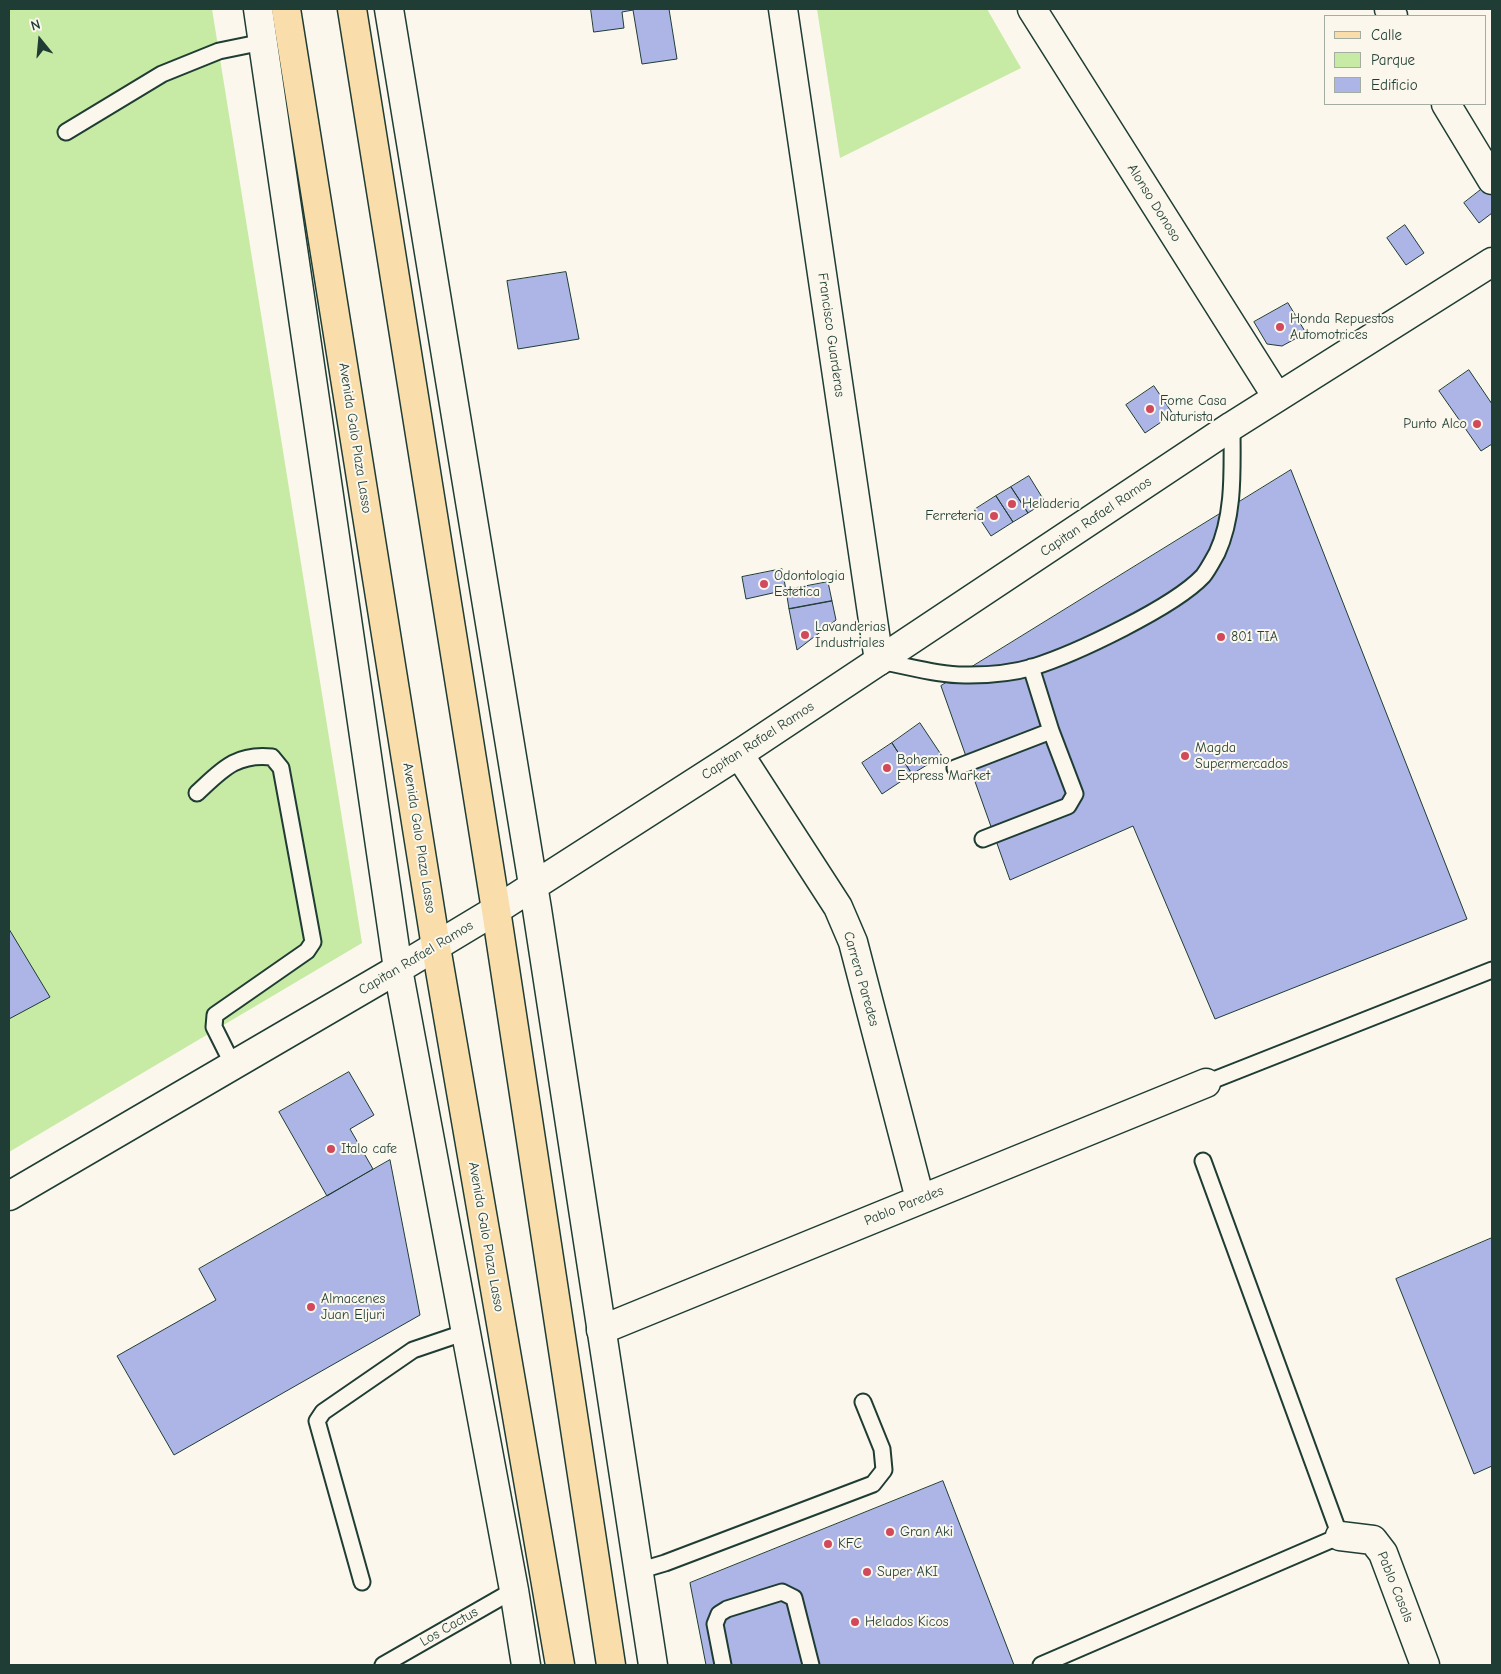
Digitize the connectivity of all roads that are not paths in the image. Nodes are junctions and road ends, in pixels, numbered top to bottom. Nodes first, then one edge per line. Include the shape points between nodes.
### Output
1 (258, 9) edge
2 (286, 9) edge
3 (352, 9) edge
4 (389, 9) edge
5 (783, 9) edge
6 (1032, 9) edge
7 (263, 42) junction
8 (1447, 105) edge
9 (66, 132) dead end
10 (1492, 180) edge
11 (1492, 262) edge
12 (1277, 397) junction
13 (1232, 426) junction
14 (879, 662) junction
15 (1031, 667) junction
16 (1051, 731) junction
17 (739, 754) junction
18 (955, 768) dead end
19 (197, 793) dead end
20 (984, 839) dead end
21 (533, 885) junction
22 (496, 910) junction
23 (436, 947) junction
24 (398, 969) junction
25 (1492, 970) edge
26 (233, 1065) junction
27 (1206, 1083) joint
28 (1203, 1160) dead end
29 (9, 1196) edge
30 (920, 1200) junction
31 (601, 1330) junction
32 (466, 1332) junction
33 (863, 1402) dead end
34 (1340, 1536) junction
35 (638, 1571) junction
36 (362, 1582) dead end
37 (514, 1590) junction
38 (384, 1665) edge
39 (526, 1665) edge
40 (560, 1665) edge
41 (611, 1665) edge
42 (653, 1665) edge
43 (723, 1665) edge
44 (811, 1665) edge
45 (1041, 1665) edge
46 (1425, 1665) edge

1 - 7 street
2 - 23 main road, Avenida Galo Plaza Lasso
3 - 22 main road
4 - 21 street
5 - 14 street, Francisco Guarderas
6 - 12 street, Alonso Donoso
7 - 9 lane via 219,51 162,74
7 - 24 street
8 - 10 street
11 - 12 street, Capitan Rafael Ramos
12 - 13 street, Capitan Rafael Ramos
13 - 14 street, Capitan Rafael Ramos
13 - 15 lane via 1232,494 1217,553 1203,575 1180,595 1142,618
14 - 15 lane via 968,676
14 - 17 street, Capitan Rafael Ramos
15 - 16 lane
16 - 18 lane
16 - 20 lane via 1075,794 1073,800 1068,806
17 - 21 street, Capitan Rafael Ramos
17 - 30 street, Carrera Paredes via 838,907 853,942
19 - 26 lane via 229,763 272,756 281,768 313,942 307,951 215,1015 214,1027
21 - 22 street, Capitan Rafael Ramos
21 - 31 street
22 - 23 street, Capitan Rafael Ramos
22 - 41 main road
23 - 24 street, Capitan Rafael Ramos
23 - 40 main road, Avenida Galo Plaza Lasso
24 - 26 street, Capitan Rafael Ramos
24 - 32 street
25 - 27 lane
26 - 29 street, Capitan Rafael Ramos
27 - 30 street, Pablo Paredes
28 - 34 lane
30 - 31 street, Pablo Paredes
31 - 35 street
32 - 36 lane via 412,1350 323,1412 317,1421
32 - 37 street
33 - 35 lane via 882,1449 884,1470 873,1484
34 - 45 lane
34 - 46 street, Pablo Casals via 1373,1540 1384,1553
35 - 42 street
37 - 38 lane, Los Cactus
37 - 39 street
43 - 44 lane via 715,1624 719,1614 782,1592 794,1598

